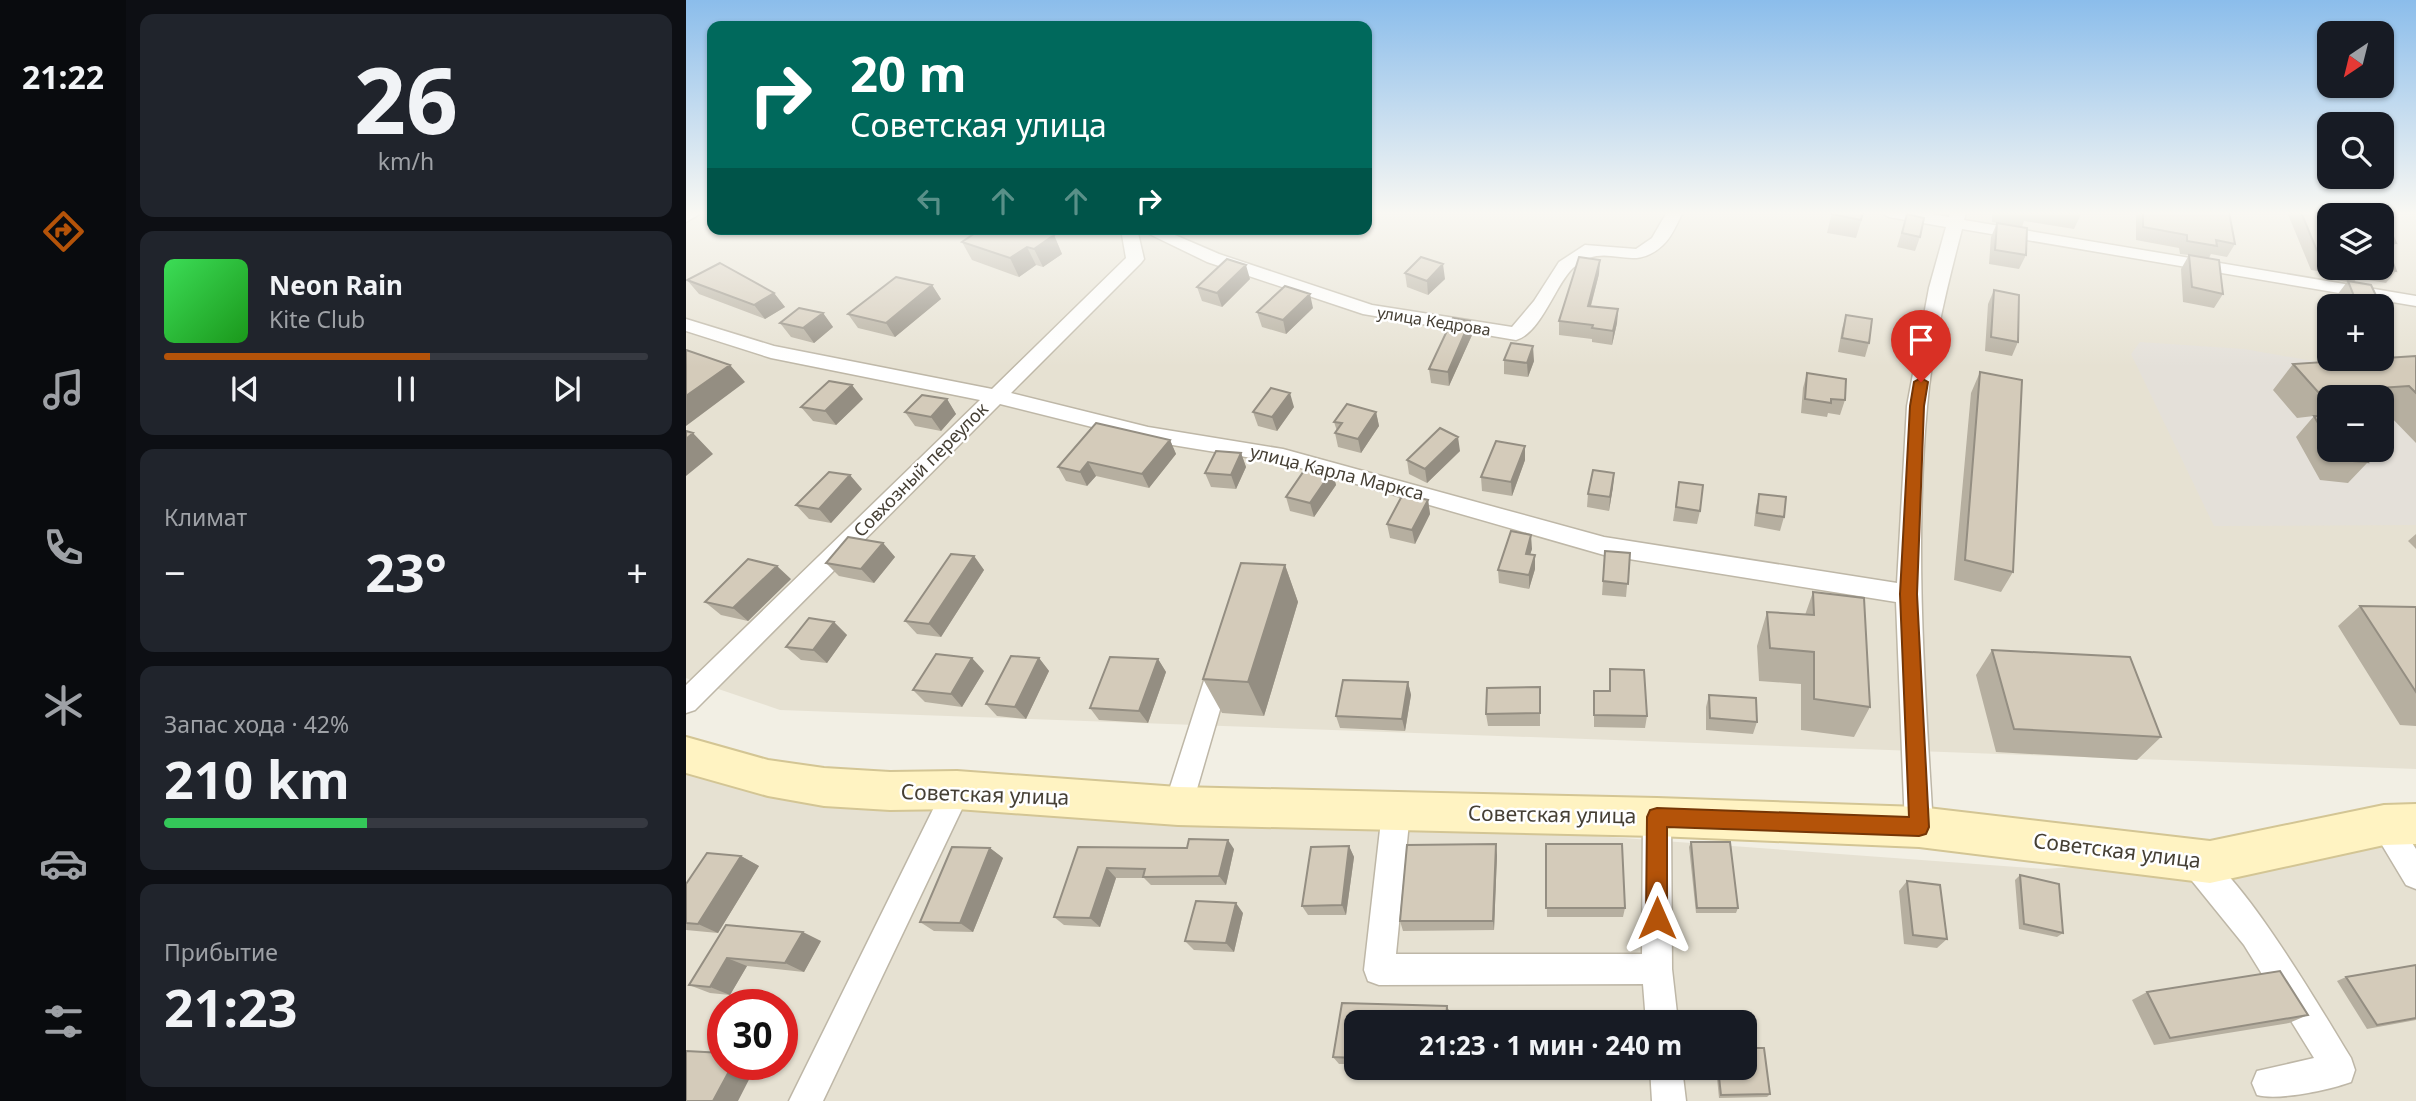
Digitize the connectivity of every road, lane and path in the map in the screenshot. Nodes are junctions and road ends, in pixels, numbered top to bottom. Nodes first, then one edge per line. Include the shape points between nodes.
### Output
1 (1131, 263) edge
2 (1229, 263) edge
3 (1569, 263) edge
4 (1945, 263) edge
5 (2202, 263) edge
6 (2416, 302) edge
7 (686, 325) edge
8 (996, 396) junction
9 (1909, 594) junction
10 (1230, 637) edge
11 (686, 702) edge
12 (686, 755) edge
13 (957, 790) junction
14 (1178, 806) junction
15 (1396, 812) junction
16 (1657, 817) junction
17 (2400, 824) edge
18 (1919, 827) junction
19 (2194, 861) junction
20 (2416, 875) edge
21 (1657, 969) junction
22 (1661, 1010) edge
23 (1667, 1080) edge
24 (2269, 1083) dead end
25 (806, 1101) edge
26 (1669, 1101) edge

1 - 8 street, Совхозный переулок
2 - 3 street, улица Кедрова via 1369,310 1516,334
4 - 9 street via 1917,406
5 - 6 street
7 - 8 street, улица Карла Маркса via 771,352
8 - 9 street, улица Карла Маркса via 1148,434 1283,456 1604,546
8 - 11 street, Совхозный переулок
9 - 18 street
10 - 14 street
12 - 13 street, Советская улица via 768,778 824,787
13 - 14 street, Советская улица
13 - 25 street
14 - 15 street, Советская улица
15 - 16 street, Советская улица
15 - 21 street via 1379,971
16 - 18 street, Советская улица
16 - 21 street
17 - 19 street, Советская улица via 2210,862
17 - 20 street
18 - 19 street, Советская улица
19 - 24 street via 2266,950 2339,1070
21 - 22 street
23 - 26 street

